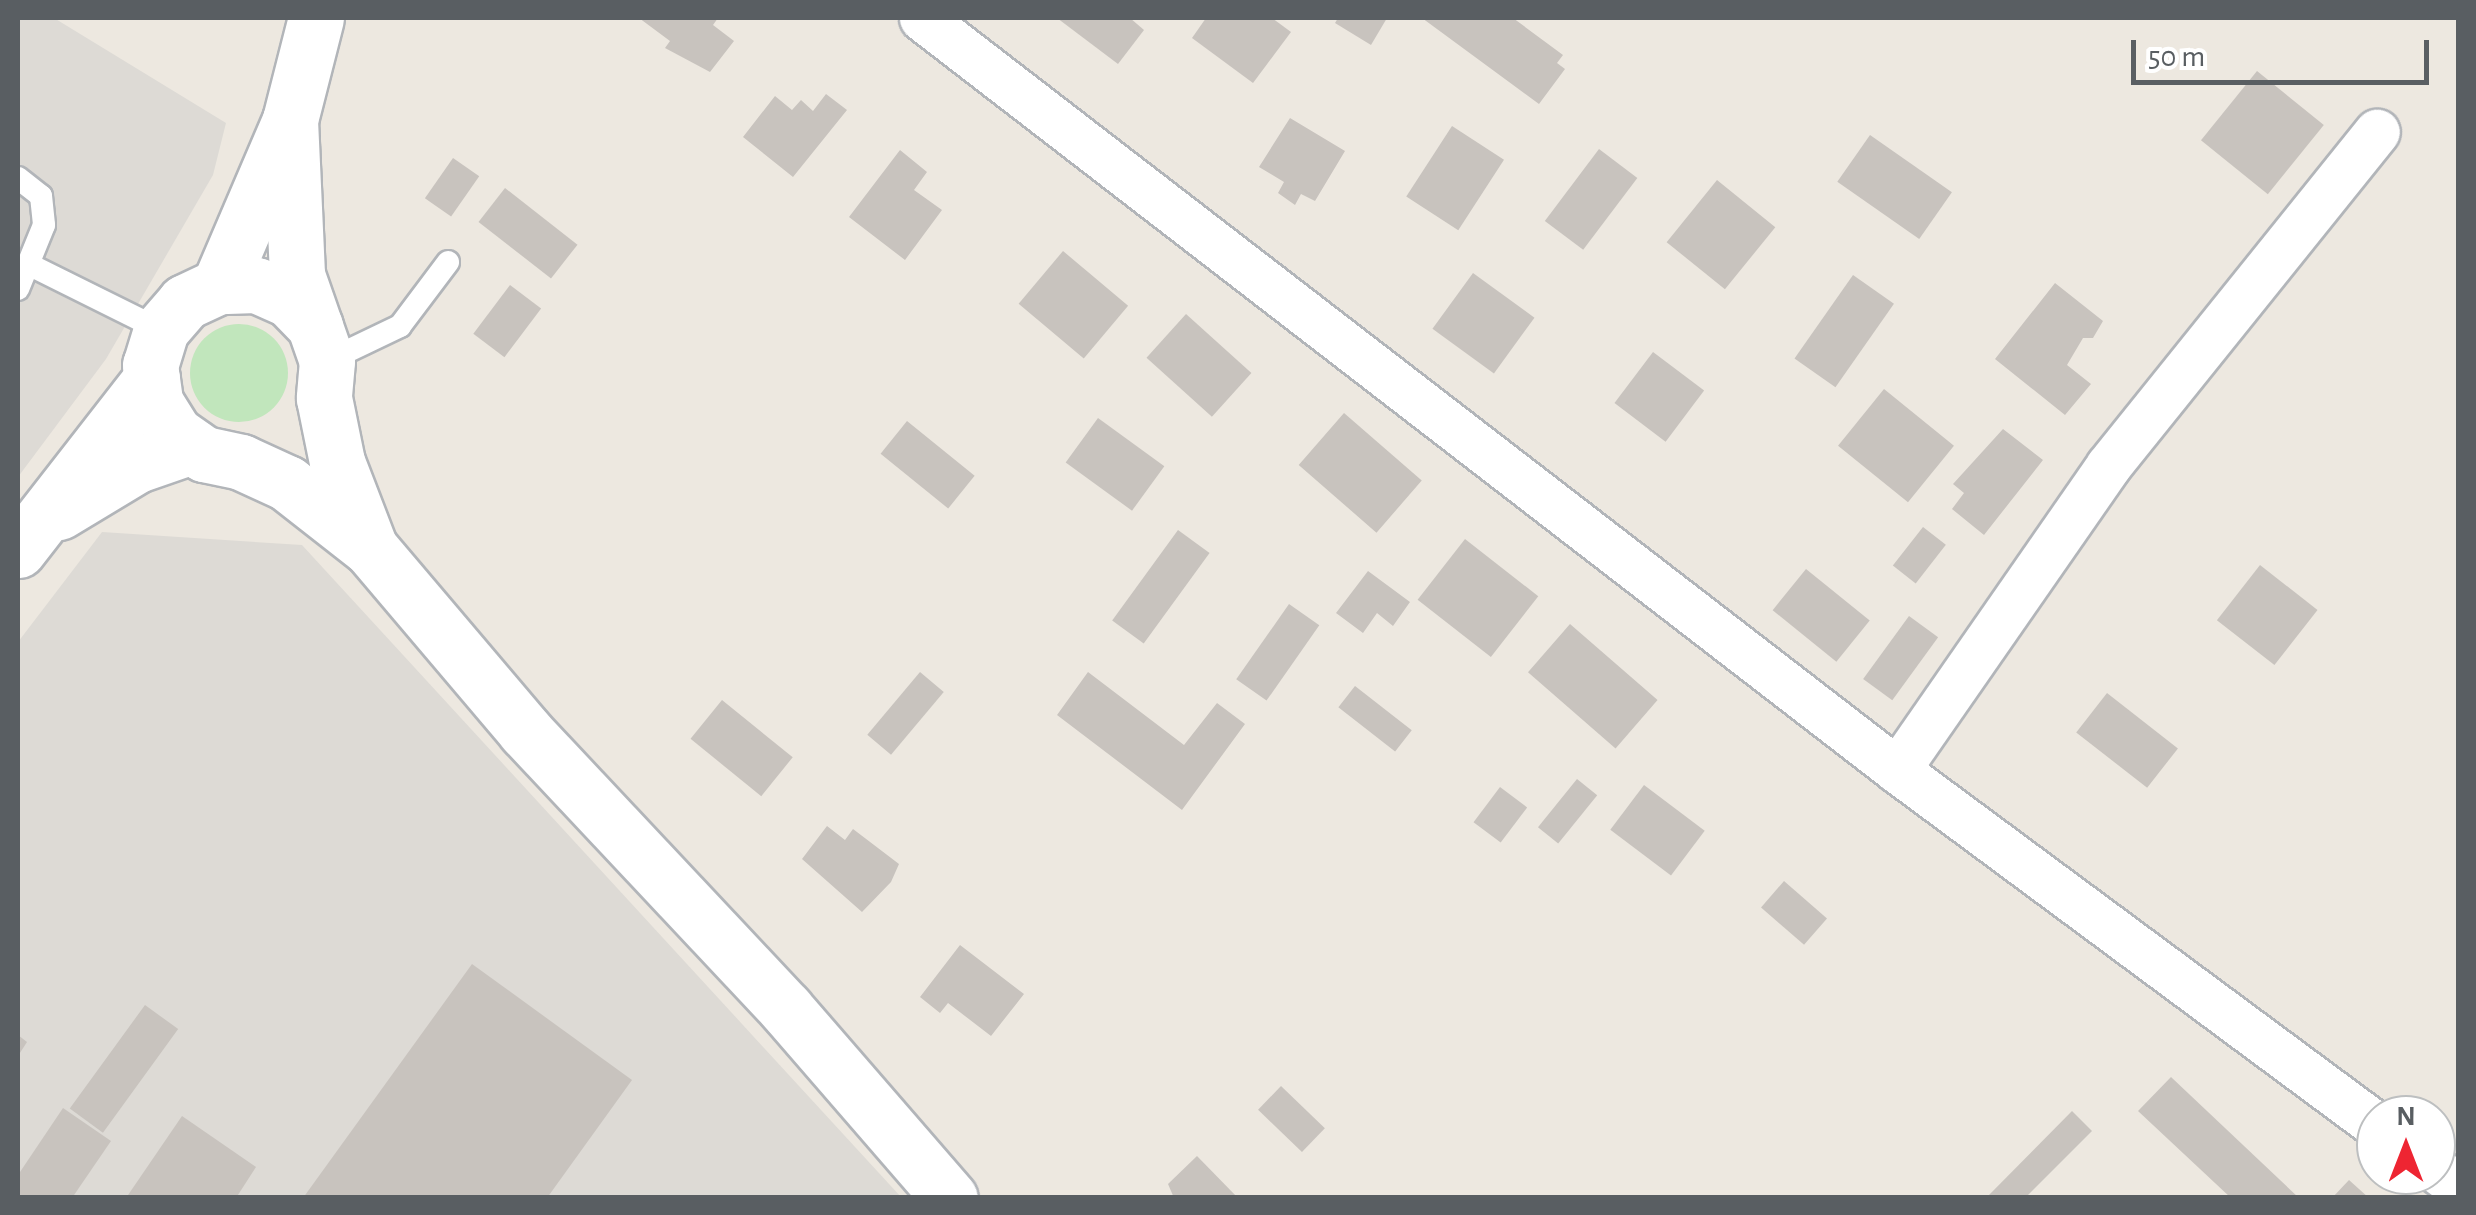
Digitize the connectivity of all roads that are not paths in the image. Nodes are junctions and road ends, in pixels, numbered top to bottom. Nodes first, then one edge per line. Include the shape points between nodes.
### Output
1 (316, 18) edge
2 (922, 18) edge
3 (290, 120) junction
4 (2378, 132) dead end
5 (18, 178) edge
6 (448, 262) dead end
7 (28, 264) junction
8 (218, 286) junction
9 (18, 289) edge
10 (156, 354) junction
11 (322, 362) junction
12 (216, 454) junction
13 (26, 538) edge
14 (370, 548) junction
15 (1897, 770) junction
16 (2356, 1110) edge
17 (950, 1198) edge

1 - 3 street
2 - 15 street
3 - 8 street
3 - 11 street via 295,262
4 - 15 street via 2108,466
5 - 7 lane via 41,196 44,224
6 - 11 lane via 400,326
7 - 9 lane
7 - 10 lane
8 - 10 street via 185,302
8 - 11 street via 256,285 290,300
10 - 12 street via 154,402 174,433
10 - 13 street
11 - 12 street via 306,431 277,453
11 - 14 street via 337,462
12 - 13 street via 137,465
12 - 14 street via 288,484
14 - 17 street
15 - 16 street

